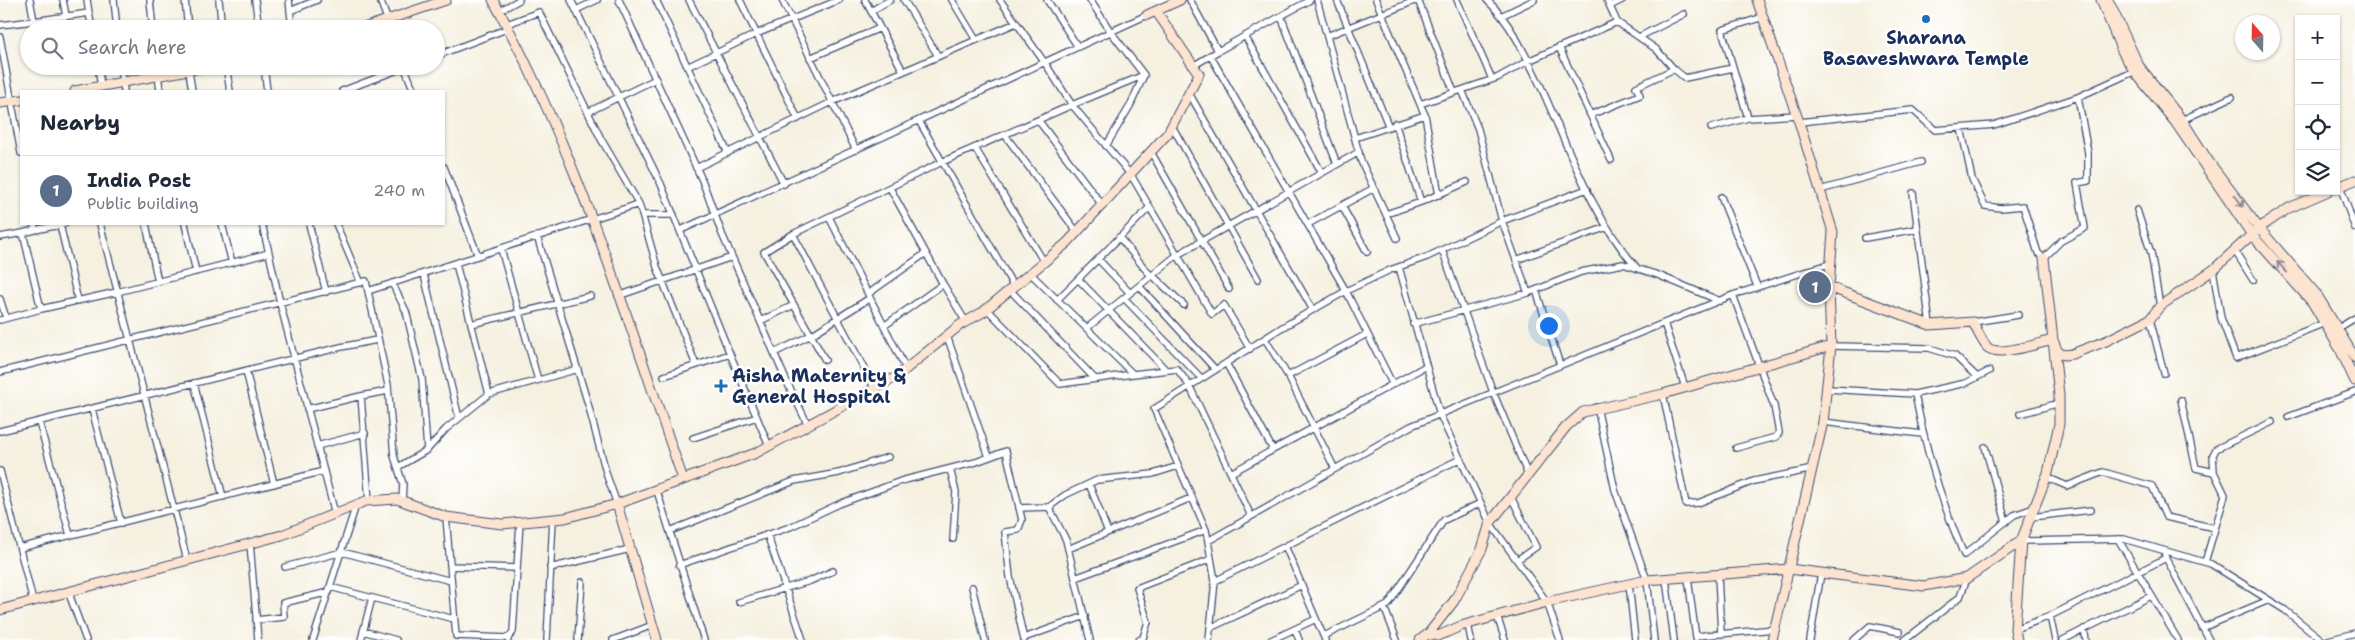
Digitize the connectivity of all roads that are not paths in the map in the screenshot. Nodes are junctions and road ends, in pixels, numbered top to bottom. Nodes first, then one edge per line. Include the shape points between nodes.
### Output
1 (30, 0) edge
2 (63, 0) edge
3 (87, 0) edge
4 (114, 0) edge
5 (150, 0) edge
6 (185, 0) edge
7 (219, 0) edge
8 (255, 0) edge
9 (289, 0) edge
10 (317, 0) edge
11 (380, 0) edge
12 (446, 0) edge
13 (493, 0) edge
14 (519, 0) edge
15 (571, 0) edge
16 (597, 0) edge
17 (619, 0) edge
18 (656, 0) edge
19 (688, 0) edge
20 (740, 0) edge
21 (782, 0) edge
22 (839, 0) edge
23 (865, 0) edge
24 (890, 0) edge
25 (904, 0) edge
26 (952, 0) edge
27 (1000, 0) edge
28 (1047, 0) edge
29 (1090, 0) edge
30 (1180, 0) edge
31 (1190, 0) edge
32 (1310, 0) edge
33 (1317, 0) edge
34 (1337, 0) edge
35 (1376, 0) edge
36 (1417, 0) edge
37 (1457, 0) edge
38 (1487, 0) edge
39 (1534, 0) edge
40 (1622, 0) edge
41 (1757, 0) edge
42 (2100, 0) edge
43 (2108, 0) edge
44 (824, 3) edge
45 (1609, 3) edge
46 (576, 10) junction
47 (290, 11) junction
48 (499, 11) junction
49 (871, 11) junction
50 (89, 13) junction
51 (1151, 13) junction
52 (1382, 13) junction
53 (1684, 14) dead end
54 (66, 16) junction
55 (1281, 16) junction
56 (1503, 16) junction
57 (1763, 17) junction
58 (791, 19) junction
59 (34, 20) edge
60 (45, 20) edge
61 (90, 20) edge
62 (116, 20) edge
63 (152, 20) edge
64 (187, 20) edge
65 (221, 20) edge
66 (258, 20) edge
67 (291, 20) edge
68 (388, 20) edge
69 (398, 20) edge
70 (1617, 22) junction
71 (20, 23) edge
72 (1016, 23) junction
73 (0, 25) edge
74 (508, 26) junction
75 (880, 28) junction
76 (1347, 28) junction
77 (1110, 32) junction
78 (756, 34) junction
79 (1245, 36) junction
80 (1327, 36) junction
81 (0, 37) edge
82 (1639, 37) junction
83 (976, 40) junction
84 (1078, 47) junction
85 (1558, 47) junction
86 (1218, 51) junction
87 (445, 52) edge
88 (716, 53) junction
89 (1210, 55) junction
90 (938, 56) junction
91 (810, 58) junction
92 (1528, 61) junction
93 (1045, 63) junction
94 (1193, 66) junction
95 (687, 67) junction
96 (1733, 68) junction
97 (1674, 69) junction
98 (2137, 70) junction
99 (903, 72) junction
100 (99, 75) edge
101 (163, 75) edge
102 (191, 75) edge
103 (227, 75) edge
104 (265, 75) edge
105 (385, 75) edge
106 (409, 75) edge
107 (1144, 75) junction
108 (158, 76) junction
109 (656, 79) junction
110 (1492, 80) junction
111 (101, 86) junction
112 (124, 87) edge
113 (89, 90) edge
114 (160, 90) edge
115 (192, 90) edge
116 (230, 90) edge
117 (267, 90) edge
118 (345, 90) edge
119 (414, 90) edge
120 (1462, 90) junction
121 (1454, 92) junction
122 (1189, 93) junction
123 (2232, 96) dead end
124 (619, 97) junction
125 (2078, 97) junction
126 (17, 100) edge
127 (0, 102) edge
128 (832, 102) junction
129 (1420, 104) junction
130 (1072, 105) junction
131 (588, 112) junction
132 (1425, 115) junction
133 (1590, 115) junction
134 (1748, 118) junction
135 (798, 119) junction
136 (1798, 119) junction
137 (1038, 120) junction
138 (2182, 120) junction
139 (919, 121) junction
140 (1395, 123) junction
141 (1172, 126) junction
142 (1388, 126) junction
143 (1711, 128) dead end
144 (1961, 128) junction
145 (1004, 135) junction
146 (760, 138) junction
147 (1355, 138) junction
148 (20, 140) edge
149 (1106, 146) junction
150 (975, 148) junction
151 (856, 150) junction
152 (1151, 152) junction
153 (1359, 152) junction
154 (728, 153) junction
155 (1611, 160) dead end
156 (942, 162) junction
157 (1922, 162) dead end
158 (1337, 164) junction
159 (696, 168) junction
160 (445, 170) edge
161 (1322, 173) junction
162 (1131, 175) junction
163 (2355, 180) edge
164 (1467, 182) dead end
165 (784, 184) junction
166 (2340, 186) edge
167 (890, 188) junction
168 (1374, 188) junction
169 (1587, 189) junction
170 (1820, 190) junction
171 (1290, 191) junction
172 (2340, 192) edge
173 (1913, 193) dead end
174 (1439, 195) junction
175 (2319, 195) edge
176 (1721, 197) dead end
177 (1421, 202) junction
178 (639, 204) junction
179 (1103, 206) junction
180 (1342, 206) junction
181 (1150, 207) junction
182 (1257, 210) junction
183 (2137, 210) dead end
184 (674, 214) junction
185 (1386, 214) junction
186 (642, 215) junction
187 (715, 216) junction
188 (829, 217) junction
189 (593, 219) junction
190 (1502, 221) junction
191 (1308, 224) junction
192 (53, 225) edge
193 (62, 225) edge
194 (100, 225) edge
195 (146, 225) edge
196 (184, 225) edge
197 (222, 225) edge
198 (262, 225) edge
199 (309, 225) edge
200 (336, 225) edge
201 (1229, 226) junction
202 (34, 227) edge
203 (1607, 227) junction
204 (2355, 228) edge
205 (1918, 229) junction
206 (681, 230) junction
207 (2255, 231) junction
208 (23, 232) junction
209 (1077, 232) junction
210 (793, 234) junction
211 (537, 236) junction
212 (0, 237) edge
213 (1120, 237) junction
214 (1397, 238) dead end
215 (1865, 238) dead end
216 (1202, 241) junction
217 (501, 249) junction
218 (1442, 250) junction
219 (2235, 251) junction
220 (1367, 252) dead end
221 (926, 253) junction
222 (270, 254) junction
223 (1177, 255) junction
224 (478, 256) junction
225 (732, 257) junction
226 (2044, 258) junction
227 (1098, 259) junction
228 (1516, 260) junction
229 (1044, 262) junction
230 (232, 263) junction
231 (456, 264) junction
232 (1829, 264) junction
233 (1399, 267) junction
234 (1637, 268) junction
235 (697, 270) junction
236 (2213, 270) junction
237 (196, 272) junction
238 (424, 274) junction
239 (1030, 274) junction
240 (1152, 276) junction
241 (1258, 278) dead end
242 (1078, 279) junction
243 (2253, 280) dead end
244 (158, 282) junction
245 (663, 282) junction
246 (361, 283) junction
247 (392, 283) junction
248 (943, 284) junction
249 (1139, 286) junction
250 (1757, 286) junction
251 (1828, 287) junction
252 (1012, 288) junction
253 (1229, 289) dead end
254 (1536, 290) junction
255 (368, 291) junction
256 (1346, 291) junction
257 (117, 292) junction
258 (326, 292) junction
259 (1130, 293) junction
260 (1528, 293) junction
261 (1733, 295) junction
262 (590, 296) dead end
263 (618, 296) junction
264 (869, 296) junction
265 (1124, 298) junction
266 (0, 299) edge
267 (1057, 300) junction
268 (78, 301) junction
269 (1720, 301) junction
270 (280, 303) junction
271 (558, 304) junction
272 (794, 305) junction
273 (1184, 306) dead end
274 (2160, 306) junction
275 (41, 309) junction
276 (987, 309) junction
277 (1108, 310) junction
278 (1313, 310) junction
279 (1464, 310) junction
280 (520, 312) junction
281 (2018, 315) dead end
282 (2355, 318) edge
283 (3, 319) edge
284 (838, 319) junction
285 (2150, 319) junction
286 (760, 320) junction
287 (966, 322) junction
288 (1973, 322) junction
289 (2325, 323) junction
290 (471, 324) junction
291 (1413, 324) junction
292 (1664, 324) junction
293 (1930, 324) junction
294 (884, 326) junction
295 (1087, 328) junction
296 (2337, 329) junction
297 (1368, 334) junction
298 (811, 335) junction
299 (947, 336) junction
300 (1266, 339) junction
301 (129, 340) junction
302 (377, 340) junction
303 (2053, 340) junction
304 (1831, 346) junction
305 (1250, 349) junction
306 (774, 352) junction
307 (730, 354) junction
308 (294, 358) junction
309 (2355, 358) edge
310 (825, 360) dead end
311 (1226, 363) junction
312 (696, 365) junction
313 (1560, 365) junction
314 (1426, 366) junction
315 (1759, 366) junction
316 (578, 369) junction
317 (906, 369) junction
318 (1215, 369) junction
319 (246, 370) junction
320 (1166, 370) junction
321 (1989, 371) dead end
322 (0, 372) edge
323 (2164, 373) dead end
324 (1134, 374) junction
325 (664, 376) dead end
326 (1288, 376) junction
327 (1977, 377) junction
328 (1201, 378) junction
329 (1095, 379) junction
330 (538, 380) junction
331 (2355, 382) edge
332 (194, 383) junction
333 (1392, 384) junction
334 (1189, 385) junction
335 (1685, 387) junction
336 (875, 389) junction
337 (1827, 389) junction
338 (388, 391) junction
339 (1493, 392) junction
340 (2355, 392) edge
341 (489, 394) junction
342 (1663, 394) junction
343 (1915, 394) junction
344 (144, 396) junction
345 (361, 396) junction
346 (2181, 400) dead end
347 (2059, 403) junction
348 (1597, 407) junction
349 (92, 408) junction
350 (308, 409) junction
351 (2020, 414) dead end
352 (1440, 416) junction
353 (757, 417) junction
354 (2288, 417) dead end
355 (458, 418) junction
356 (39, 422) junction
357 (1823, 422) junction
358 (2272, 422) dead end
359 (808, 425) junction
360 (1313, 427) junction
361 (0, 431) edge
362 (365, 434) junction
363 (1922, 434) junction
364 (693, 438) dead end
365 (317, 446) junction
366 (769, 446) junction
367 (1985, 447) dead end
368 (1736, 448) dead end
369 (427, 450) junction
370 (1273, 450) junction
371 (888, 457) dead end
372 (989, 457) junction
373 (1460, 459) junction
374 (1178, 466) junction
375 (398, 467) junction
376 (950, 469) junction
377 (1336, 469) junction
378 (1813, 469) junction
379 (0, 471) edge
380 (324, 471) junction
381 (2214, 472) junction
382 (1231, 473) junction
383 (1528, 475) junction
384 (2046, 477) junction
385 (683, 479) junction
386 (274, 484) junction
387 (1089, 484) junction
388 (2, 485) edge
389 (657, 490) junction
390 (223, 497) junction
391 (1511, 497) junction
392 (1191, 498) junction
393 (402, 500) junction
394 (369, 501) junction
395 (1481, 503) junction
396 (617, 504) junction
397 (356, 505) junction
398 (1050, 507) junction
399 (1019, 508) junction
400 (173, 509) junction
401 (2091, 510) dead end
402 (2033, 512) junction
403 (335, 514) junction
404 (1251, 516) junction
405 (446, 517) junction
406 (553, 519) junction
407 (121, 522) junction
408 (520, 522) junction
409 (2006, 522) junction
410 (1490, 523) junction
411 (2215, 528) junction
412 (1206, 530) junction
413 (670, 531) junction
414 (1108, 532) junction
415 (767, 534) junction
416 (70, 535) junction
417 (953, 539) dead end
418 (2118, 539) junction
419 (1208, 541) junction
420 (2021, 541) junction
421 (250, 543) junction
422 (20, 548) junction
423 (1286, 548) junction
424 (630, 549) junction
425 (1068, 549) junction
426 (2162, 550) junction
427 (342, 552) junction
428 (2166, 558) junction
429 (1211, 559) junction
430 (187, 560) junction
431 (1517, 560) junction
432 (2205, 562) junction
433 (679, 565) junction
434 (450, 566) junction
435 (285, 567) dead end
436 (517, 568) junction
437 (550, 568) junction
438 (1789, 570) junction
439 (833, 571) dead end
440 (1821, 573) junction
441 (2138, 573) junction
442 (1718, 575) junction
443 (1075, 578) junction
444 (1688, 578) junction
445 (1967, 578) junction
446 (1666, 579) junction
447 (1647, 580) junction
448 (452, 581) junction
449 (1215, 581) junction
450 (582, 582) dead end
451 (1629, 584) junction
452 (1302, 586) junction
453 (972, 587) dead end
454 (329, 590) junction
455 (786, 590) junction
456 (68, 591) junction
457 (2151, 596) junction
458 (372, 598) junction
459 (33, 600) junction
460 (2269, 600) junction
461 (739, 602) dead end
462 (1547, 602) junction
463 (1384, 607) junction
464 (0, 610) edge
465 (1085, 616) junction
466 (1497, 616) junction
467 (2050, 616) junction
468 (454, 619) junction
469 (1316, 619) junction
470 (256, 620) junction
471 (1468, 624) junction
472 (653, 625) junction
473 (1210, 628) junction
474 (2202, 628) junction
475 (1295, 629) junction
476 (1775, 629) junction
477 (2015, 629) junction
478 (2084, 629) junction
479 (363, 631) junction
480 (1900, 632) dead end
481 (2355, 633) edge
482 (1721, 634) junction
483 (1430, 636) edge
484 (456, 638) edge
485 (1324, 638) edge
486 (1696, 638) edge
487 (388, 639) edge
488 (508, 639) edge
489 (1024, 639) edge
490 (86, 640) edge
491 (258, 640) edge
492 (314, 640) edge
493 (360, 640) edge
494 (396, 640) edge
495 (547, 640) edge
496 (578, 640) edge
497 (613, 640) edge
498 (657, 640) edge
499 (704, 640) edge
500 (803, 640) edge
501 (985, 640) edge
502 (1090, 640) edge
503 (1139, 640) edge
504 (1209, 640) edge
505 (1271, 640) edge
506 (1299, 640) edge
507 (1397, 640) edge
508 (1420, 640) edge
509 (1471, 640) edge
510 (1505, 640) edge
511 (1560, 640) edge
512 (1635, 640) edge
513 (1654, 640) edge
514 (1674, 640) edge
515 (1772, 640) edge
516 (1810, 640) edge
517 (1854, 640) edge
518 (1905, 640) edge
519 (2017, 640) edge
520 (2056, 640) edge
521 (2063, 640) edge
522 (2086, 640) edge
523 (2178, 640) edge
524 (2209, 640) edge
525 (2322, 640) edge
526 (2328, 640) edge

1 - 59 street
2 - 54 street
3 - 50 street
4 - 62 street
5 - 63 street
6 - 64 street
7 - 65 street
8 - 66 street
9 - 47 street
10 - 47 street
11 - 68 street
12 - 69 street
13 - 48 street
14 - 48 street
15 - 46 street
16 - 46 street
17 - 109 street
18 - 95 street
19 - 88 street
20 - 78 street
21 - 58 street
22 - 44 street
23 - 49 street
24 - 49 street
25 - 90 street
26 - 83 street
27 - 72 street
28 - 84 street
29 - 77 street
30 - 51 street
31 - 86 street
32 - 55 street
33 - 80 street
34 - 76 street
35 - 52 street
36 - 52 street
36 - 121 street
37 - 110 street
38 - 56 street
39 - 56 street
40 - 45 street
41 - 57 street
42 - 98 street via 2122,51
43 - 98 street
44 - 58 street
45 - 70 street
46 - 124 street
47 - 67 street
48 - 74 street
49 - 75 street
50 - 54 street
50 - 61 street
51 - 77 street
51 - 94 street
52 - 76 street
52 - 129 street
53 - 82 street
54 - 60 street
55 - 79 street
55 - 158 street
56 - 92 street
57 - 96 street via 1722,30
57 - 136 street
58 - 78 street
58 - 91 street
70 - 82 street
70 - 85 street
71 - 73 street
72 - 83 street
72 - 93 street
74 - 87 street
74 - 131 street via 539,12
74 - 189 street via 560,136
75 - 91 street
75 - 99 street
76 - 80 street
76 - 142 street
77 - 84 street
77 - 107 street
78 - 88 street
78 - 135 street
79 - 86 street
79 - 161 street
80 - 147 street
81 - 126 street
82 - 97 street via 1656,49
83 - 90 street
84 - 93 street
85 - 92 street
85 - 133 street
86 - 89 street
88 - 95 street
88 - 146 street
89 - 94 street
89 - 171 street
90 - 99 street
91 - 128 street
92 - 110 street
92 - 169 street
93 - 130 street
93 - 139 street
94 - 122 street via 1199,74
95 - 154 street
96 - 97 street via 1685,78
96 - 134 street
97 - 133 street via 1636,87 1640,95
98 - 125 street
98 - 138 street
98 - 207 street
99 - 128 street
100 - 111 street
101 - 108 street
102 - 115 street
103 - 116 street
104 - 117 street
105 - 118 street
106 - 119 street
107 - 130 street
107 - 149 street
108 - 112 street
108 - 114 street
109 - 124 street
109 - 159 street
110 - 120 street
111 - 112 street
111 - 113 street
120 - 121 street
120 - 190 street via 1478,129
121 - 129 street
122 - 141 street
122 - 182 street
123 - 138 street
124 - 131 street
124 - 184 street
125 - 144 street via 1994,125
125 - 226 street via 2088,152 2088,181 2077,183 2085,228 2061,241
126 - 127 street
126 - 148 street
128 - 135 street
128 - 151 street
129 - 132 street
130 - 137 street
130 - 149 street
131 - 178 street
132 - 140 street
132 - 174 street
133 - 155 street
134 - 136 street
134 - 143 street
135 - 146 street
136 - 144 street via 1913,110 1934,130
136 - 170 street
137 - 145 street
137 - 179 street
138 -> 207 street
139 - 151 street
139 - 156 street
140 - 142 street
140 - 177 street
141 - 152 street
141 - 201 street
142 - 147 street
144 - 226 street via 1972,179 1985,206 2023,206 2038,253
145 - 150 street
145 - 209 street
146 - 154 street
146 - 165 street
147 - 153 street
149 - 162 street
150 - 156 street
150 - 229 street
151 - 165 street
152 - 162 street
152 - 216 street
153 - 158 street
153 - 168 street
154 - 159 street
156 - 167 street
156 - 252 street
157 - 170 street
158 - 161 street
159 - 187 street
160 - 224 street
161 - 171 street
162 - 179 street
162 - 181 street
163 - 166 street
164 - 174 street
165 - 187 street
167 - 188 street
167 - 221 street
168 - 180 street
168 - 185 street
169 - 190 street
169 - 203 street
170 - 232 street via 1833,232
171 - 182 street
171 - 191 street
172 - 204 street
173 - 205 street
174 - 177 street
175 - 207 street via 2289,208
176 - 250 street
177 - 185 street
178 - 186 street
178 - 189 street
179 - 209 street
180 - 191 street
180 - 220 street
181 - 213 street
181 - 223 street
182 - 201 street
182 - 278 street
183 - 274 street via 2151,252
184 - 186 street
184 - 206 street
185 - 214 street
186 - 245 street
187 - 206 street
187 - 225 street
188 - 210 street
188 - 264 street
189 - 211 street
189 - 263 street
190 - 218 street
190 - 228 street
191 - 256 street
192 - 202 street
193 - 268 street
194 - 257 street
195 - 244 street
196 - 237 street
197 - 230 street
198 - 222 street
199 - 258 street
200 - 246 street
201 - 216 street
201 - 241 street
202 - 208 street
203 - 228 street
203 - 234 street
205 - 215 street
205 - 293 street
206 - 235 street
207 - 219 street
289 -> 207 street
207 - 296 street via 2317,295
208 - 212 street
208 - 275 street
209 - 229 street
210 - 272 street via 764,252
210 - 284 street
211 - 217 street
211 - 271 street
213 - 227 street
213 - 240 street
216 - 223 street
216 - 253 street
217 - 224 street
217 - 280 street
218 - 233 street
218 - 279 street
219 - 236 street
219 - 243 street
221 - 248 street
221 - 264 street
222 - 230 street
222 - 270 street
223 - 240 street
223 - 305 street via 1212,314 1224,305
224 - 231 street
225 - 235 street
225 - 286 street
226 - 303 street
227 - 242 street
227 - 259 street
228 - 260 street
229 - 239 street
230 - 237 street
231 - 238 street
231 - 290 street
232 - 250 street
232 - 251 street
233 - 256 street
233 - 291 street
234 - 254 street via 1623,264 1581,272
234 - 269 street
235 - 245 street
235 - 307 street
236 - 274 street
236 - 289 street via 2221,318 2236,358
237 - 244 street
238 - 247 street
238 - 355 street
239 - 252 street
239 - 267 street
240 - 249 street
240 - 273 street
242 - 267 street
242 - 277 street
244 - 257 street
245 - 263 street
245 - 312 street
246 - 255 street via 366,281
246 - 258 street
247 - 255 street
247 - 369 street via 406,311 422,379
248 - 287 street
248 - 294 street
249 - 259 street
249 - 318 street
250 - 261 street
251 - 293 street
251 - 304 street
252 - 276 street
252 - 329 street
254 - 260 street
254 - 313 street
255 - 302 street
256 - 278 street
256 - 297 street
257 - 268 street
257 - 301 street
258 - 270 street
259 - 265 street
260 - 279 street
261 - 269 street
261 - 315 street
262 - 271 street
263 - 385 street
264 - 284 street
264 - 294 street
265 - 277 street
265 - 328 street
266 - 283 street
267 - 295 street
268 - 275 street
269 - 292 street
270 - 301 street
270 - 308 street
271 - 280 street
271 - 316 street
272 - 286 street
272 - 298 street
274 - 285 street
275 - 283 street
276 - 287 street
276 - 329 street via 1060,384
277 - 295 street
277 - 320 street
278 - 300 street
279 - 291 street
279 - 339 street
280 - 290 street
280 - 330 street
281 - 288 street
282 - 296 street
284 - 298 street
284 - 336 street
285 - 303 street via 2072,354 2058,352
285 - 323 street
286 - 306 street
287 - 299 street
288 - 293 street
288 - 303 street via 1986,346 1992,350 2010,350
289 - 331 street
290 - 341 street
291 - 314 street
292 - 313 street
292 - 335 street
294 - 317 street
295 - 324 street
296 - 309 street
297 - 326 street
297 - 333 street
298 - 306 street
298 - 310 street
299 - 317 street
299 - 372 street
300 - 305 street
300 - 326 street
301 - 322 street
301 - 344 street
302 - 308 street
302 - 338 street
303 - 347 street
304 - 315 street
304 - 327 street via 1928,348 1955,356
304 - 337 street
305 - 311 street
306 - 359 street
307 - 312 street
307 - 353 street
308 - 319 street
308 - 350 street
311 - 318 street
311 - 370 street
312 - 325 street
313 - 339 street
314 - 333 street
314 - 352 street
315 - 335 street
315 - 368 street via 1774,406 1778,436
316 - 330 street
316 - 396 street via 606,476
317 - 336 street
318 - 328 street
319 - 332 street
319 - 386 street
320 - 324 street
320 - 334 street via 1177,370
321 - 327 street
324 - 329 street
326 - 360 street
327 - 343 street via 1966,383
328 - 334 street
330 - 341 street
332 - 344 street
332 - 390 street
333 - 360 street
334 - 374 street via 1154,409
334 - 382 street
335 - 342 street
336 - 359 street
337 - 343 street
337 - 357 street
338 - 345 street
338 - 375 street via 394,456
339 - 352 street
339 - 383 street
340 - 354 street
341 - 355 street
342 - 348 street
342 - 378 street via 1686,504 1698,503 1754,481
343 - 363 street
344 - 349 street
344 - 400 street
345 - 350 street
345 - 362 street
346 - 381 street via 2196,468
347 - 351 street
347 - 384 street via 2057,440
348 - 383 street via 1583,412 1566,427
348 - 447 street via 1615,490
349 - 356 street
349 - 407 street
350 - 365 street
352 - 373 street
352 - 377 street via 1411,426
353 - 364 street
353 - 366 street
355 - 369 street
356 - 361 street
356 - 416 street
357 - 363 street
357 - 378 street
358 - 381 street via 2216,449
359 - 366 street
360 - 370 street
360 - 377 street
362 - 365 street
362 - 394 street
363 - 409 street via 1964,555
365 - 380 street
366 - 385 street
367 - 409 street
369 - 375 street
370 - 382 street
371 - 413 street via 839,473 794,481
372 - 376 street
372 - 399 street via 1006,451
373 - 395 street
373 - 423 street
374 - 387 street via 1153,474 1098,480
374 - 392 street
375 - 393 street via 403,484
376 - 415 street via 901,481
376 - 417 street via 956,492
377 - 404 street
378 - 438 street
379 - 388 street
380 - 386 street
380 - 403 street
381 - 411 street via 2224,495
382 - 404 street
383 - 391 street
384 - 402 street
384 - 411 street via 2068,486 2103,472 2152,486 2166,517
385 - 389 street
386 - 390 street
387 - 398 street
387 - 414 street
388 - 422 street
389 - 396 street
389 - 413 street
390 - 400 street
391 - 410 street
391 - 431 street via 1536,547
392 - 412 street
392 - 414 street
393 - 394 street
393 - 405 street
394 - 397 street
395 - 410 street
395 - 463 street via 1444,520
396 - 406 street
396 - 424 street
397 - 403 street
397 - 427 street
398 - 399 street
398 - 425 street
399 - 489 street via 1022,520 1018,530 1005,532 1010,577
400 - 407 street
400 - 430 street
401 - 402 street
402 - 409 street via 2014,515
402 - 420 street
403 - 421 street via 282,535
404 - 419 street
405 - 408 street via 502,524
405 - 434 street
406 - 408 street
406 - 437 street
407 - 416 street
408 - 436 street
410 - 431 street
410 - 483 street via 1482,549 1454,601
411 - 432 street
412 - 419 street
412 - 443 street
413 - 433 street
414 - 425 street
415 - 433 street
415 - 455 street
416 - 422 street
418 - 420 street
418 - 426 street
418 - 441 street
419 - 429 street
420 - 445 street
420 - 477 street
421 - 430 street
421 - 470 street
422 - 459 street
423 - 449 street
423 - 452 street
424 - 437 street
424 - 472 street
425 - 443 street
426 - 428 street
426 - 432 street
427 - 435 street
427 - 448 street
427 - 454 street
428 - 441 street
428 - 474 street
429 - 449 street
429 - 503 street via 1137,588 1148,622 1143,638
430 - 456 street
431 - 462 street
432 - 460 street
433 - 499 street
434 - 436 street
434 - 448 street
436 - 488 street via 513,632
437 - 495 street
438 - 440 street
438 - 442 street
438 - 476 street
439 - 455 street
440 - 445 street via 1924,586
440 - 516 street
441 - 457 street
441 - 467 street
442 - 444 street
442 - 482 street
443 - 465 street
444 - 446 street
444 - 486 street
445 - 518 street via 1960,597
446 - 447 street
446 - 514 street
447 - 451 street
447 - 513 street
448 - 468 street
449 - 473 street
450 - 496 street
451 - 462 street
451 - 512 street
452 - 469 street
452 - 473 street
453 - 501 street
454 - 458 street
454 - 470 street via 283,603 284,617
454 - 492 street
455 - 461 street
455 - 500 street
456 - 459 street
456 - 490 street
457 - 478 street
457 - 523 street
458 - 468 street
458 - 479 street
459 - 464 street
460 - 474 street
460 - 525 street
462 - 466 street
462 - 511 street
463 - 485 street
463 - 507 street
465 - 489 street
465 - 502 street
466 - 471 street
466 - 510 street
467 - 477 street
467 - 520 street
468 - 484 street
469 - 475 street
469 - 485 street
470 - 491 street
471 - 483 street
471 - 509 street
472 - 497 street
472 - 498 street
473 - 504 street
474 - 524 street
475 - 505 street
475 - 506 street
476 - 482 street
476 - 515 street
477 - 519 street
478 - 521 street
478 - 522 street
479 - 487 street
479 - 493 street
480 - 517 street via 1870,626
481 - 526 street
482 - 486 street
483 - 508 street
484 - 488 street
487 - 494 street

